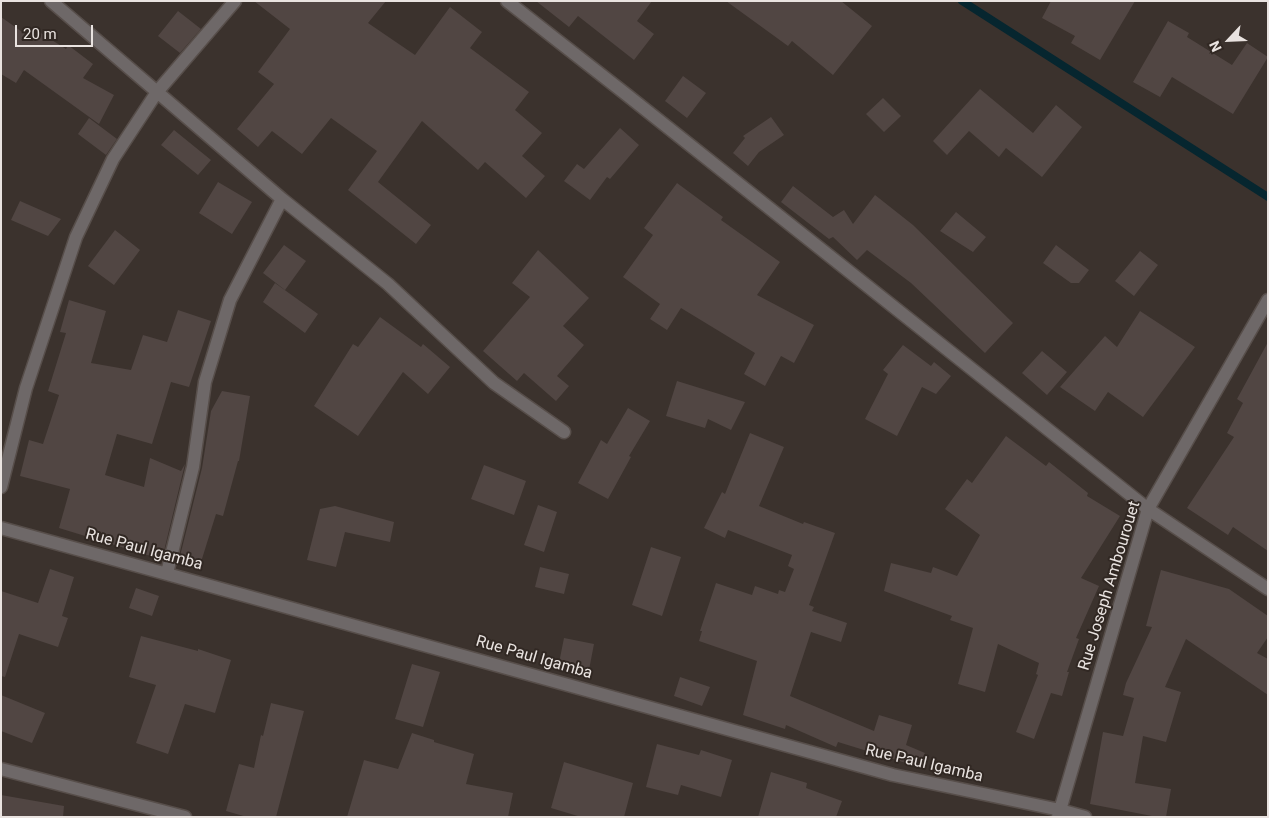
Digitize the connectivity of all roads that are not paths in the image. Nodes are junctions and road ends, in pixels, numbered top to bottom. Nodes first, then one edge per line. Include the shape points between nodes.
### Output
1 (51, 1) edge
2 (235, 1) edge
3 (507, 1) edge
4 (157, 92) junction
5 (282, 199) junction
6 (1268, 300) edge
7 (564, 432) dead end
8 (1, 487) edge
9 (1148, 509) junction
10 (1, 528) edge
11 (166, 573) junction
12 (1268, 589) edge
13 (1, 770) edge
14 (1059, 813) edge
15 (185, 817) edge
16 (1085, 817) edge

1 - 4 street
2 - 4 street
3 - 9 street
4 - 5 street
4 - 8 street via 113,159 76,237 26,388
5 - 7 street via 388,284 494,383
5 - 11 street via 230,300 205,382 193,467
6 - 9 street, Rue Joseph Ambourouet
9 - 12 street
9 - 14 street, Rue Joseph Ambourouet
10 - 11 street, Rue Paul Igamba
11 - 14 street, Rue Paul Igamba via 893,775
13 - 15 street
14 - 16 street, Rue Paul Igamba

